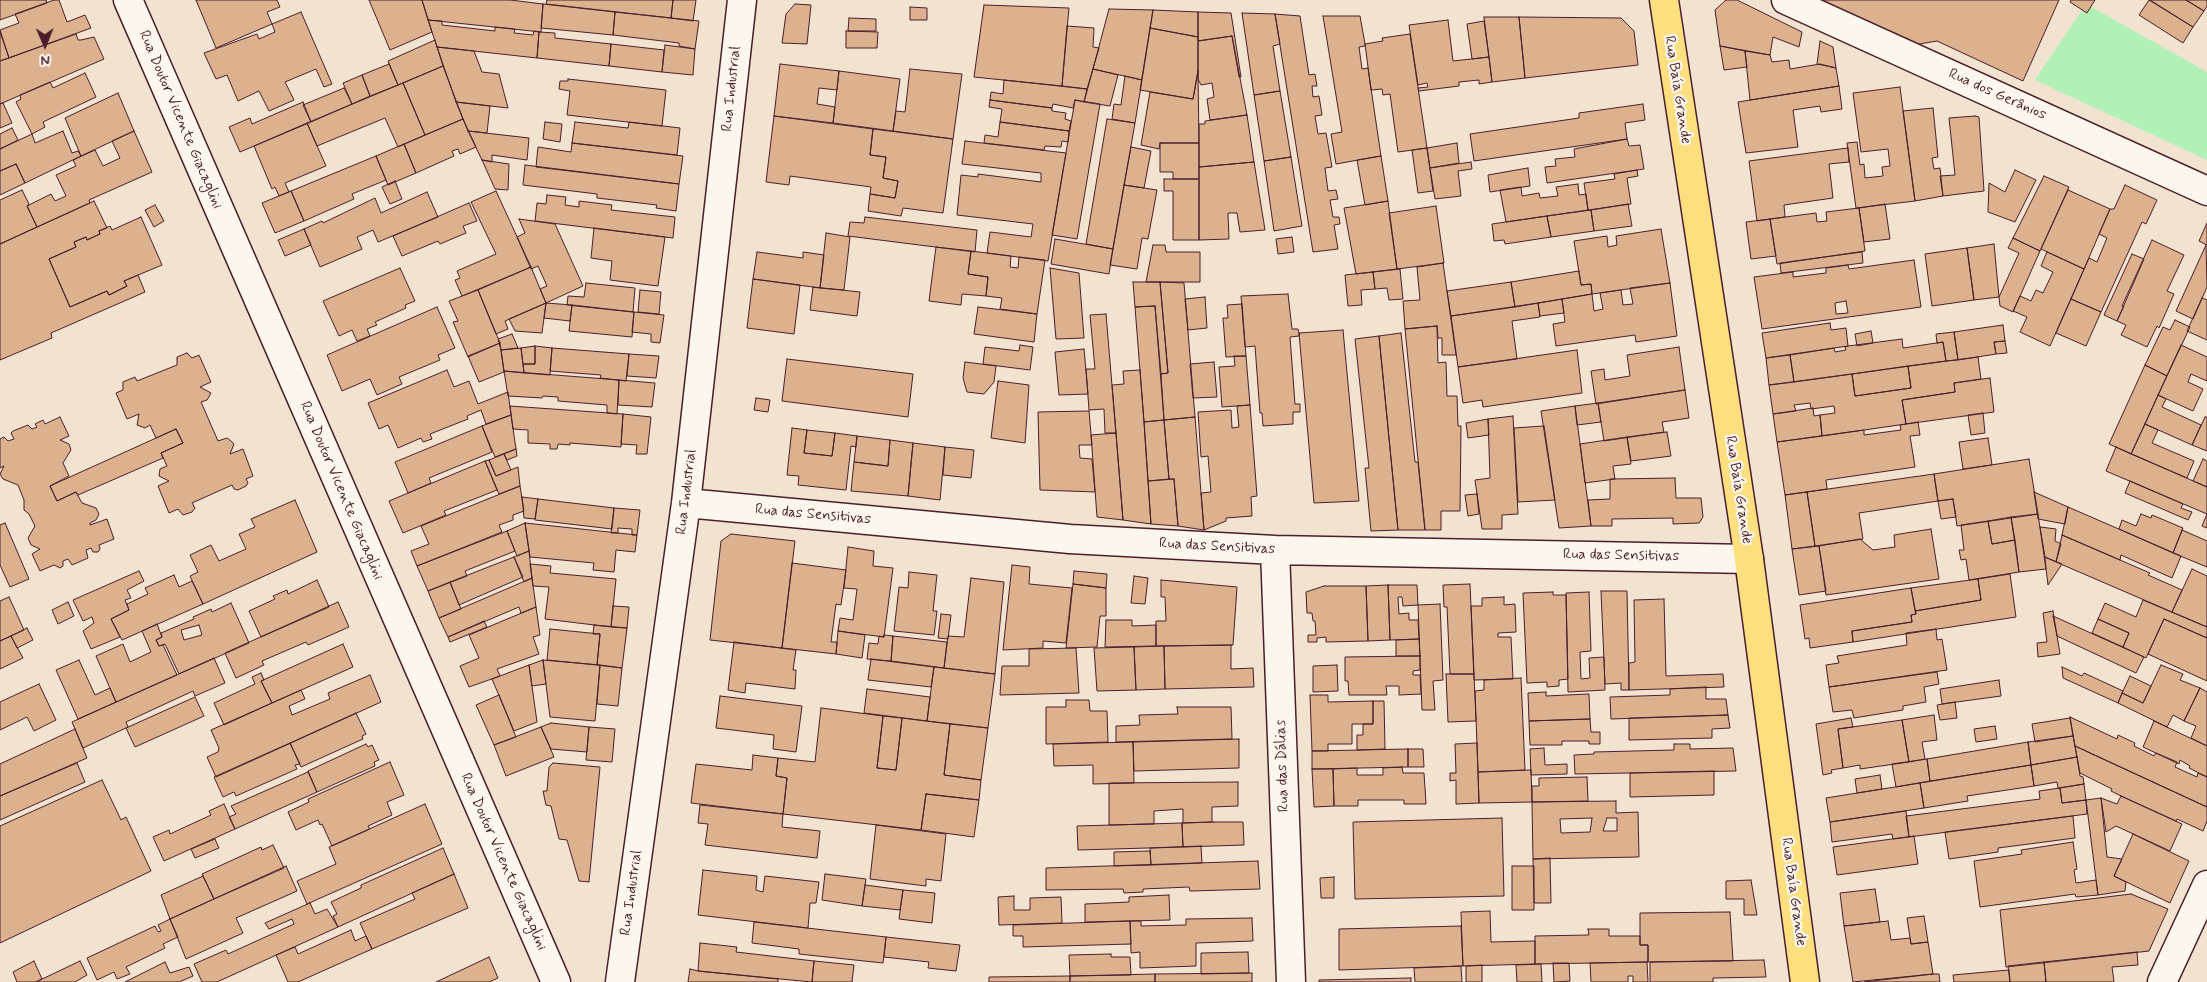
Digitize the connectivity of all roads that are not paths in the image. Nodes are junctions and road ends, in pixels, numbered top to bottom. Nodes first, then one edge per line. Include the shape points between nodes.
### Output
1 (128, 0) edge
2 (742, 0) edge
3 (1664, 0) edge
4 (1786, 0) edge
5 (2207, 191) edge
6 (686, 503) junction
7 (1275, 550) junction
8 (1749, 559) junction
9 (2207, 884) edge
10 (556, 982) edge
11 (620, 982) edge
12 (1291, 982) edge
13 (1805, 982) edge
14 (2162, 982) edge

1 - 10 street, Rua Doutor Vicente Giacaglini
2 - 6 street, Rua Industrial
3 - 8 main road, Rua Baía Grande
4 - 5 street, Rua dos Gerânios
6 - 7 street, Rua das Sensitivas via 1070,539
6 - 11 street, Rua Industrial
7 - 8 street, Rua das Sensitivas
7 - 12 street, Rua das Dálias
8 - 13 main road, Rua Baía Grande
9 - 14 street

